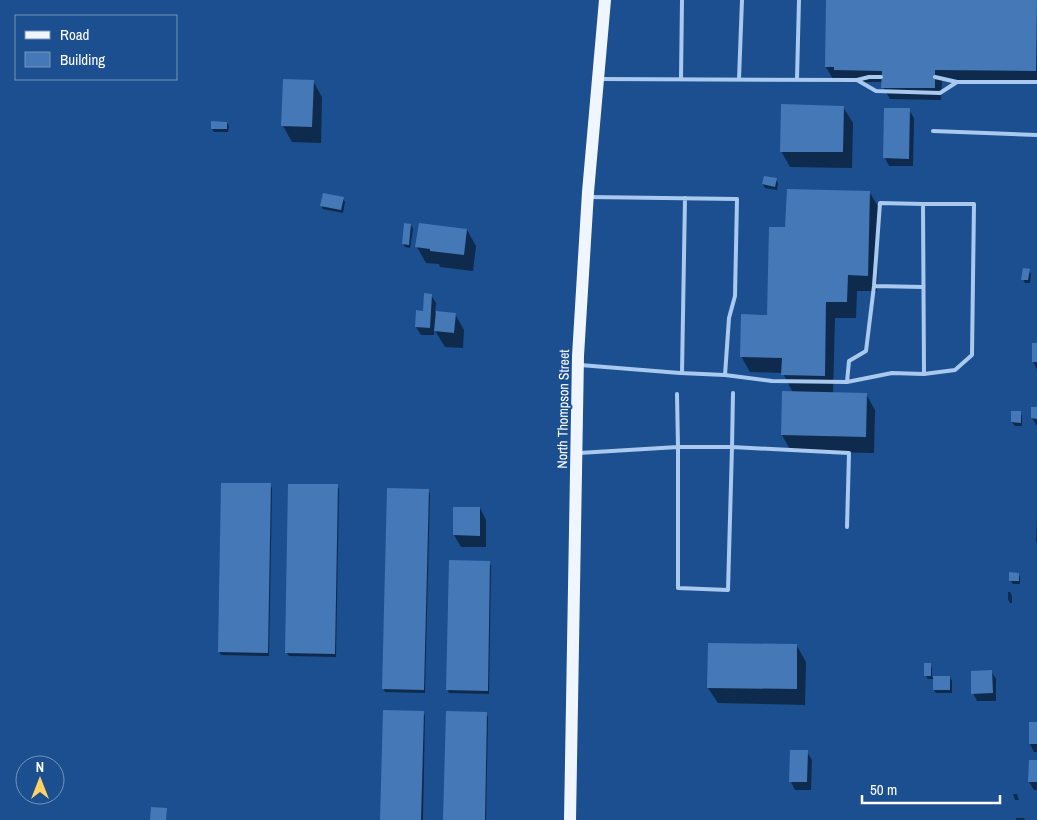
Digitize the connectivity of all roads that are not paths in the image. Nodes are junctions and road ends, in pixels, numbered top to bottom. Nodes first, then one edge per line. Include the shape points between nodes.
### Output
1 (605, 0) edge
2 (682, 0) edge
3 (742, 0) edge
4 (799, 0) edge
5 (881, 77) dead end
6 (935, 77) dead end
7 (681, 78) junction
8 (598, 79) junction
9 (739, 79) junction
10 (797, 79) junction
11 (857, 80) junction
12 (957, 82) junction
13 (1037, 82) edge
14 (933, 131) dead end
15 (1037, 135) edge
16 (588, 197) junction
17 (685, 198) junction
18 (924, 204) junction
19 (874, 286) junction
20 (924, 287) junction
21 (578, 365) junction
22 (682, 373) junction
23 (924, 374) junction
24 (725, 375) junction
25 (847, 382) junction
26 (734, 393) dead end
27 (677, 394) dead end
28 (678, 447) junction
29 (732, 447) junction
30 (576, 454) junction
31 (847, 527) dead end
32 (570, 820) edge

1 - 8 main road, North Thompson Street
2 - 7 lane
3 - 9 lane
4 - 10 lane
5 - 11 lane
6 - 12 lane
7 - 8 lane
7 - 9 lane
8 - 16 main road, North Thompson Street
9 - 10 lane
10 - 11 lane
11 - 12 lane via 876,91 940,92
12 - 13 lane
14 - 15 lane
16 - 17 lane
16 - 21 main road, North Thompson Street
17 - 22 lane
17 - 24 lane via 737,199 735,296 729,318
18 - 19 lane via 880,203
18 - 20 lane
18 - 23 lane via 974,204 972,354 956,370
19 - 20 lane
19 - 25 lane via 866,352 849,361
20 - 23 lane
21 - 22 lane
21 - 30 main road, North Thompson Street
22 - 24 lane
23 - 25 lane via 892,373
24 - 25 lane via 772,381
26 - 29 lane
27 - 28 lane
28 - 29 lane
28 - 29 lane via 678,588 728,590
28 - 30 lane
29 - 31 lane via 849,453
30 - 32 main road, North Thompson Street

